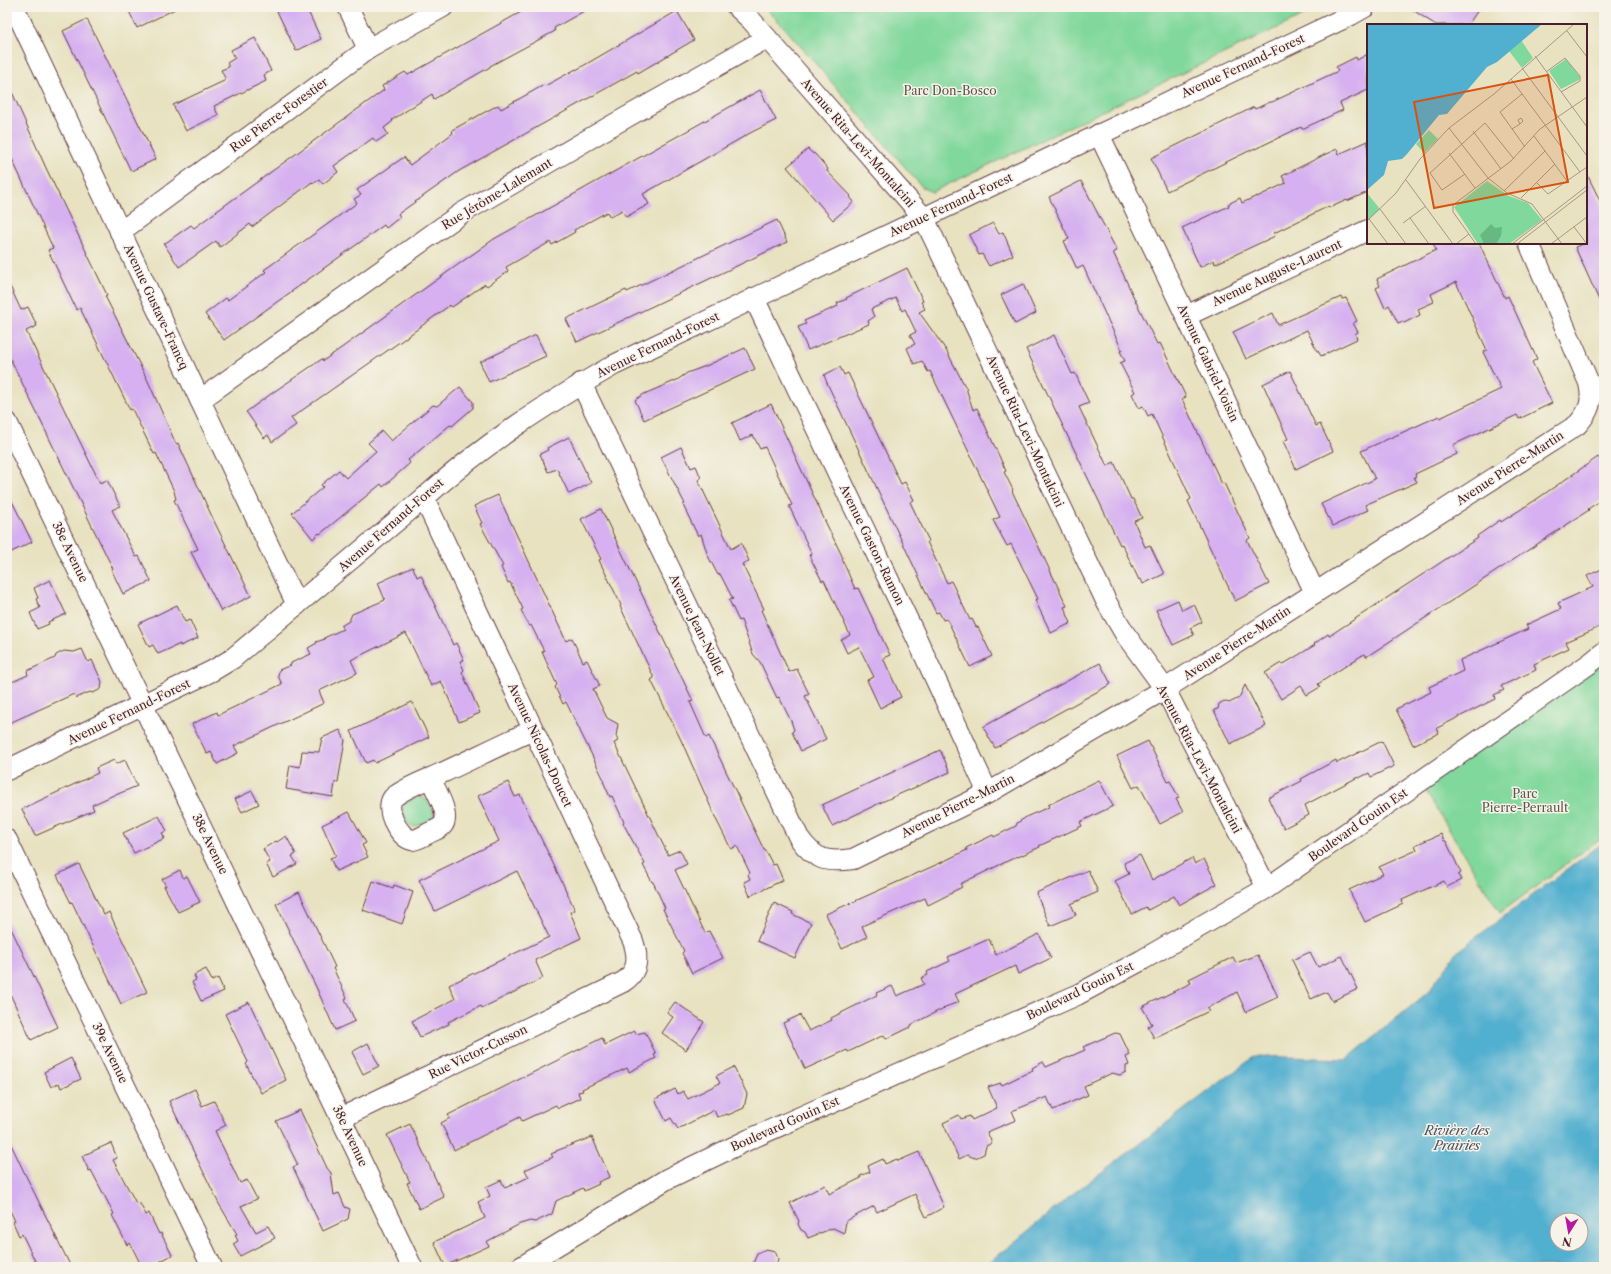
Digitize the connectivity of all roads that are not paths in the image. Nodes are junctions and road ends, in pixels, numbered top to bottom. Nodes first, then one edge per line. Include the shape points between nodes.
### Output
1 (348, 7) edge
2 (443, 7) edge
3 (737, 7) edge
4 (1365, 7) edge
5 (14, 10) edge
6 (767, 38) junction
7 (368, 49) junction
8 (1099, 134) junction
9 (924, 218) junction
10 (1367, 230) edge
11 (120, 232) junction
12 (1529, 244) edge
13 (754, 298) junction
14 (1186, 316) junction
15 (581, 384) junction
16 (200, 400) junction
17 (7, 422) edge
18 (424, 498) junction
19 (1315, 593) junction
20 (297, 605) junction
21 (1604, 652) edge
22 (1165, 689) junction
23 (143, 704) junction
24 (533, 730) junction
25 (7, 770) edge
26 (430, 778) dead end
27 (988, 793) junction
28 (7, 840) edge
29 (821, 859) joint
30 (1267, 888) junction
31 (615, 986) joint
32 (341, 1118) junction
33 (212, 1267) edge
34 (412, 1267) edge
35 (522, 1267) edge

1 - 7 street
2 - 7 street, Rue Pierre-Forestier
3 - 6 street, Avenue Rita-Levi-Montalcini
4 - 8 street, Avenue Fernand-Forest
5 - 11 street, Avenue Gustave-Francq
6 - 9 street, Avenue Rita-Levi-Montalcini
6 - 16 street, Rue Jérôme-Lalemant via 462,213
7 - 11 street, Rue Pierre-Forestier
8 - 9 street, Avenue Fernand-Forest
8 - 14 street, Avenue Gabriel-Voisin
9 - 13 street, Avenue Fernand-Forest
9 - 22 street, Avenue Rita-Levi-Montalcini via 1107,603 1125,634
10 - 14 street, Avenue Auguste-Laurent
11 - 16 street, Avenue Gustave-Francq
12 - 19 street, Avenue Pierre-Martin via 1589,383 1591,395 1584,417 1577,425
13 - 15 street, Avenue Fernand-Forest via 614,364
13 - 27 street, Avenue Gaston-Ramon
14 - 19 street, Avenue Gabriel-Voisin
15 - 18 street, Avenue Fernand-Forest via 496,439
15 - 29 street, Avenue Jean-Nollet via 798,838 808,850
16 - 20 street, Avenue Gustave-Francq
17 - 23 street, 38e Avenue
18 - 20 street, Avenue Fernand-Forest
18 - 24 street, Avenue Nicolas-Doucet
19 - 22 street, Avenue Pierre-Martin
20 - 23 street, Avenue Fernand-Forest via 232,659 212,672
21 - 30 street, Boulevard Gouin Est
22 - 27 street, Avenue Pierre-Martin
22 - 30 street, Avenue Rita-Levi-Montalcini
23 - 25 street, Avenue Fernand-Forest
23 - 32 street, 38e Avenue
24 - 26 street
24 - 31 street, Avenue Nicolas-Doucet via 636,950 634,971 629,978
27 - 29 street, Avenue Pierre-Martin via 853,860 837,862
28 - 33 street, 39e Avenue
30 - 35 street, Boulevard Gouin Est via 1077,995 750,1139 667,1179
31 - 32 street, Rue Victor-Cusson
32 - 34 street, 38e Avenue

